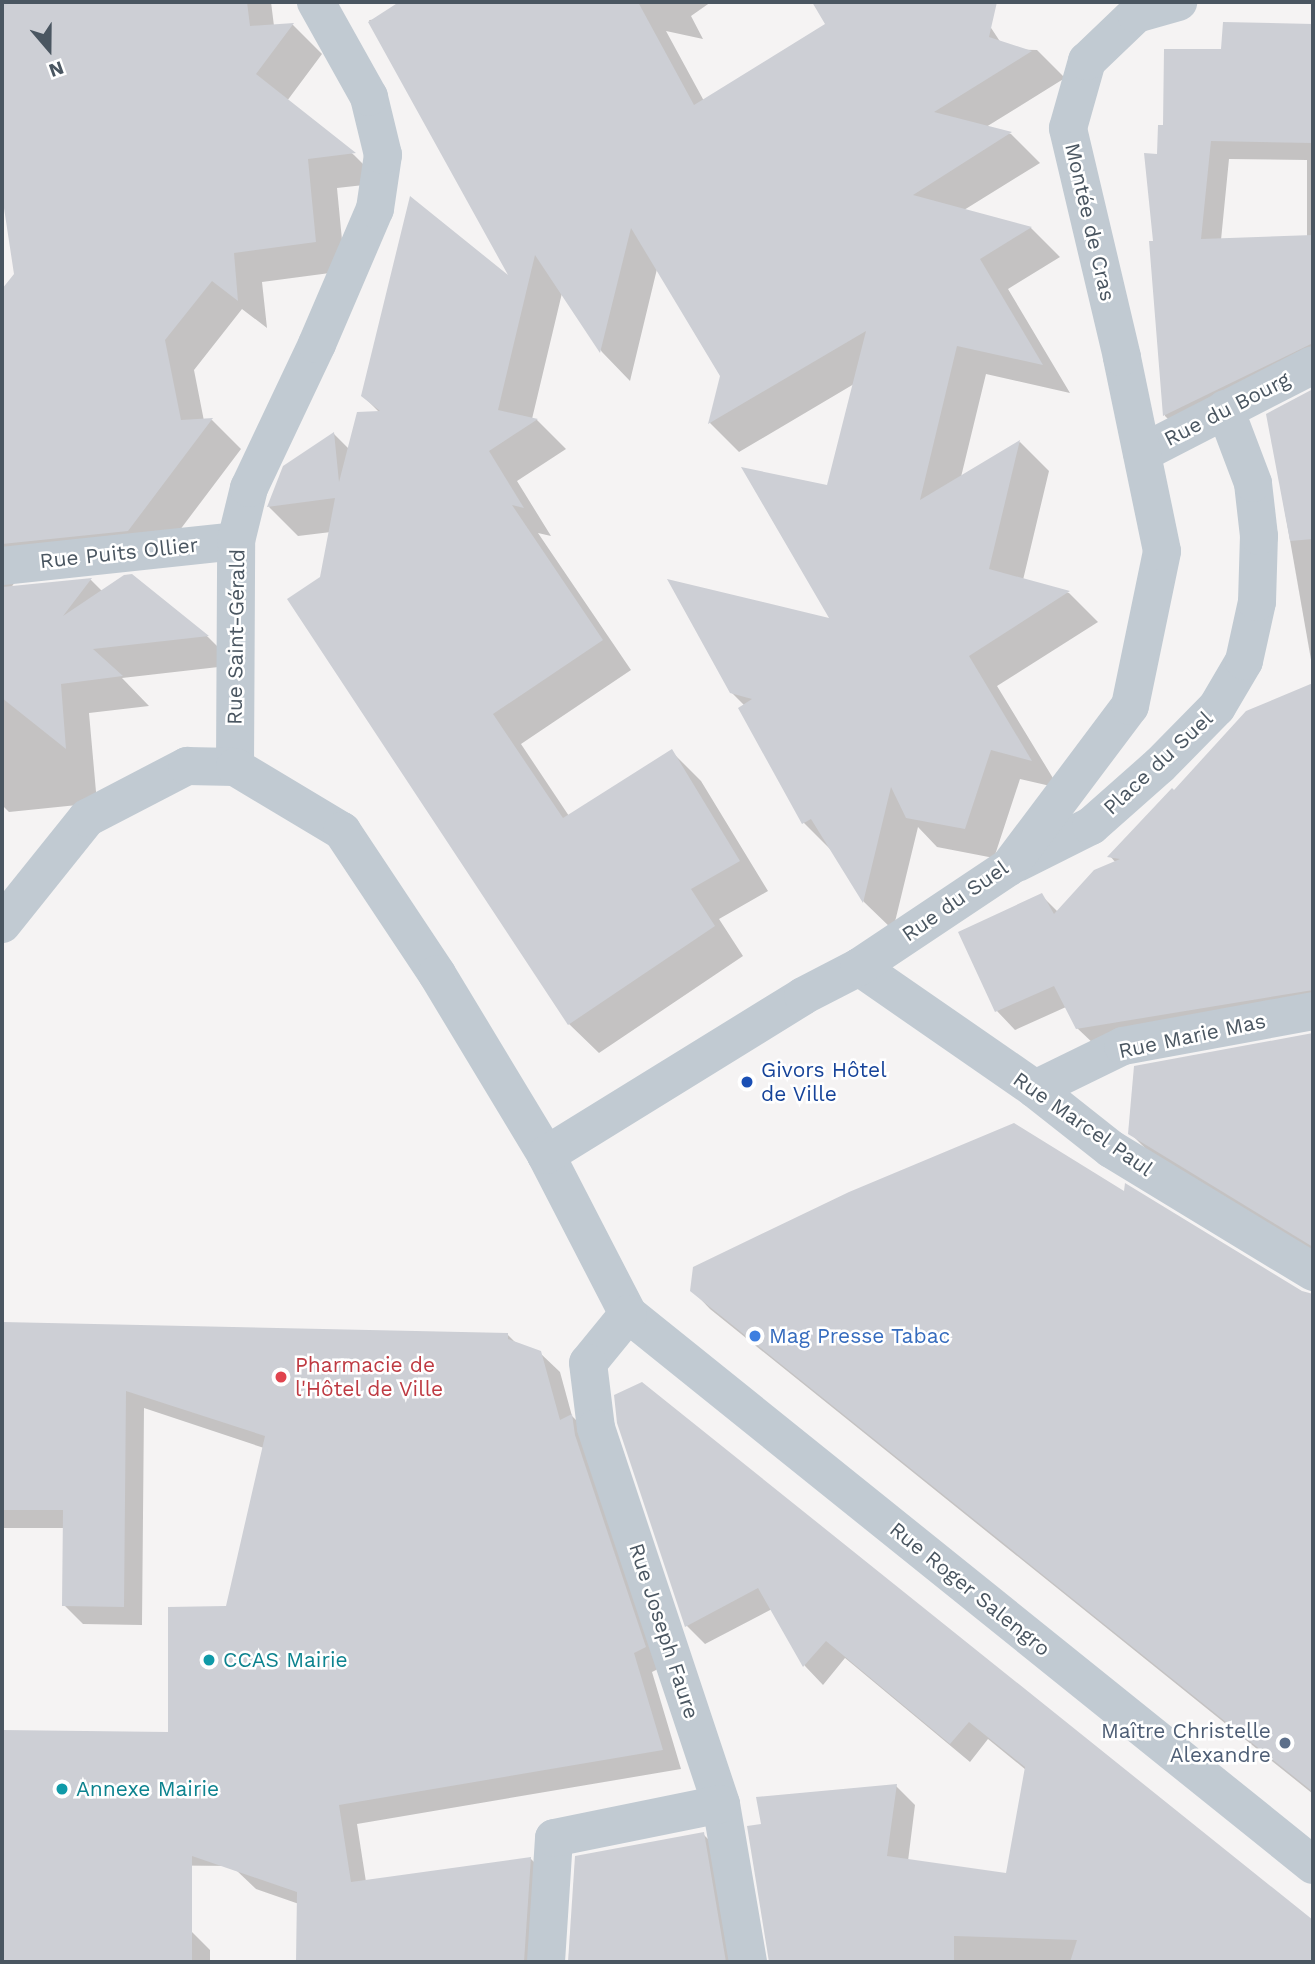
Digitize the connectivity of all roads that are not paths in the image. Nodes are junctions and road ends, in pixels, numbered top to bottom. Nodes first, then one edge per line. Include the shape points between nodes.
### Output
1 (316, 2) edge
2 (1178, 2) edge
3 (1313, 365) edge
4 (1225, 409) junction
5 (1142, 453) junction
6 (236, 541) junction
7 (2, 566) edge
8 (235, 767) junction
9 (1009, 867) junction
10 (2, 924) edge
11 (859, 967) junction
12 (1313, 1011) edge
13 (1035, 1089) junction
14 (546, 1155) junction
15 (1313, 1272) edge
16 (628, 1314) junction
17 (721, 1804) junction
18 (1313, 1865) edge
19 (546, 1962) edge
20 (748, 1962) edge

1 - 6 street, Rue Saint-Gérald via 369,97 383,155 374,209 249,488
2 - 5 street, Montée de Cras via 1136,14 1087,61 1068,128
3 - 4 street, Rue du Bourg
4 - 5 street, Rue du Bourg
4 - 9 street, Place du Suel via 1252,483 1259,536 1257,603 1244,661 1217,707 1160,765 1091,825
5 - 9 street, Rue du Suel via 1162,551 1130,706
6 - 7 street, Rue Puits Ollier
6 - 8 street, Rue Saint-Gérald
8 - 10 street via 187,766 87,818
8 - 14 street via 341,831 437,974
9 - 11 street, Rue du Suel
11 - 13 street, Rue Marcel Paul
11 - 14 street, Rue du Suel via 803,996
12 - 13 street, Rue Marie Mas via 1123,1046
13 - 15 street, Rue Marcel Paul via 1111,1149
14 - 16 street
16 - 17 street, Rue Joseph Faure via 588,1363 596,1428
16 - 18 street, Rue Roger Salengro
17 - 19 street via 554,1838
17 - 20 street, Rue Joseph Faure

